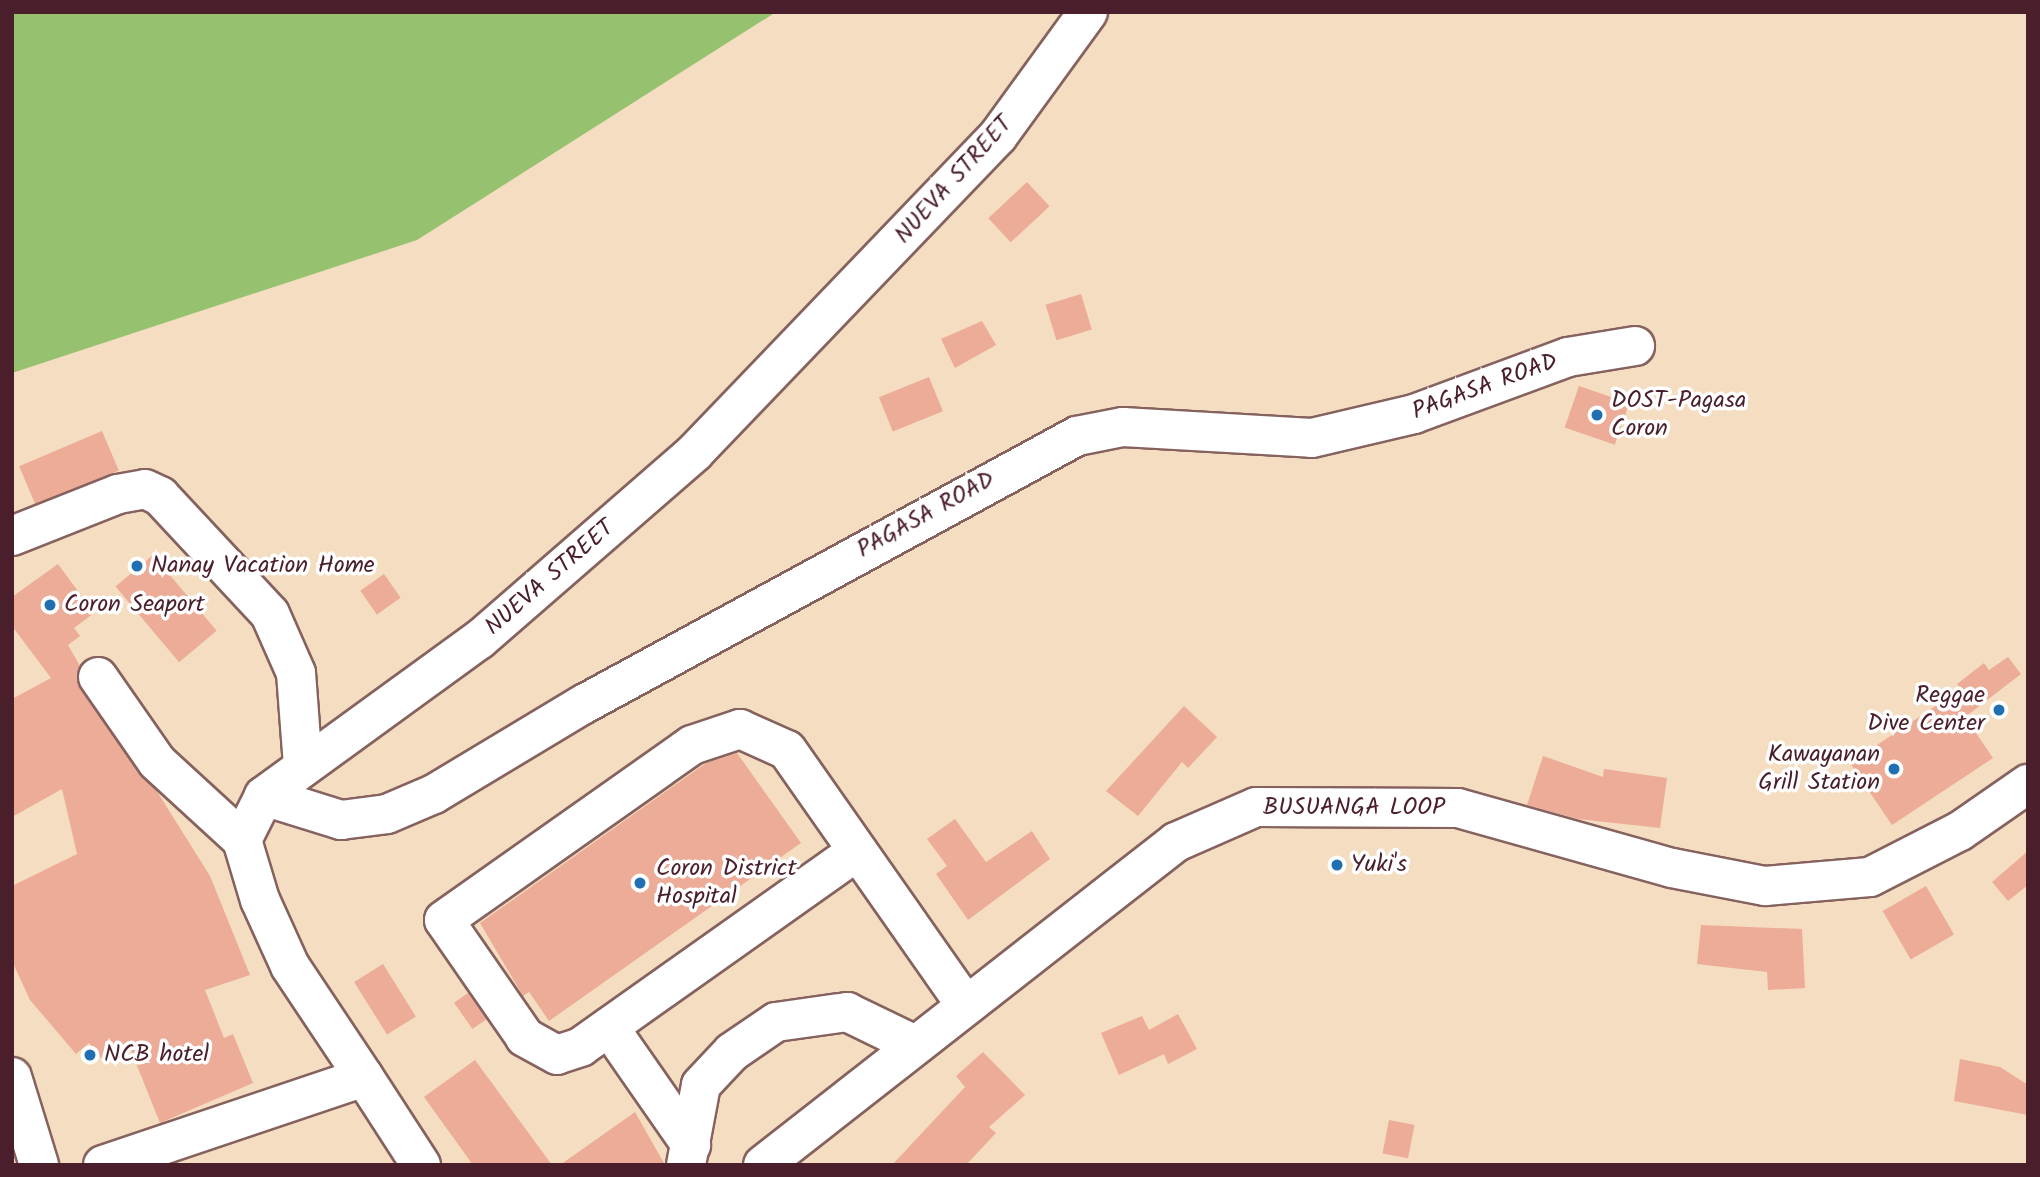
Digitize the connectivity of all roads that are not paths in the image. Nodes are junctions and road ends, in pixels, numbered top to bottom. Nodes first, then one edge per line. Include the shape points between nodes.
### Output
1 (1088, 12) edge
2 (1635, 346) dead end
3 (12, 536) edge
4 (98, 677) dead end
5 (303, 767) junction
6 (2028, 784) edge
7 (264, 796) junction
8 (242, 840) junction
9 (856, 852) junction
10 (965, 1004) junction
11 (609, 1027) junction
12 (915, 1045) junction
13 (12, 1077) edge
14 (364, 1077) junction
15 (689, 1155) edge
16 (39, 1165) edge
17 (103, 1165) edge
18 (421, 1165) edge
19 (763, 1165) edge

1 - 5 street, NUEVA STREET via 998,136 695,452 479,640
2 - 7 street, PAGASA ROAD via 1568,358 1350,432 1311,438 1124,427 1066,441 584,704 434,794 387,814 341,820
3 - 5 street via 118,494 145,489 160,496 270,614 296,673
4 - 8 street via 157,762
5 - 7 street, NUEVA STREET
6 - 10 street, BUSUANGA LOOP via 1961,831 1870,877 1765,886 1672,868 1458,808 1256,807 1177,842
7 - 8 street, NUEVA STREET
8 - 14 street via 290,966
9 - 10 street
9 - 11 street
9 - 11 street via 787,750 757,732 723,730 444,920 533,1046 570,1053
10 - 12 street, BUSUANGA LOOP
11 - 15 street
12 - 15 street via 848,1012 776,1022 732,1052 701,1086
12 - 19 street, BUSUANGA LOOP
13 - 16 street
14 - 17 street
14 - 18 street

